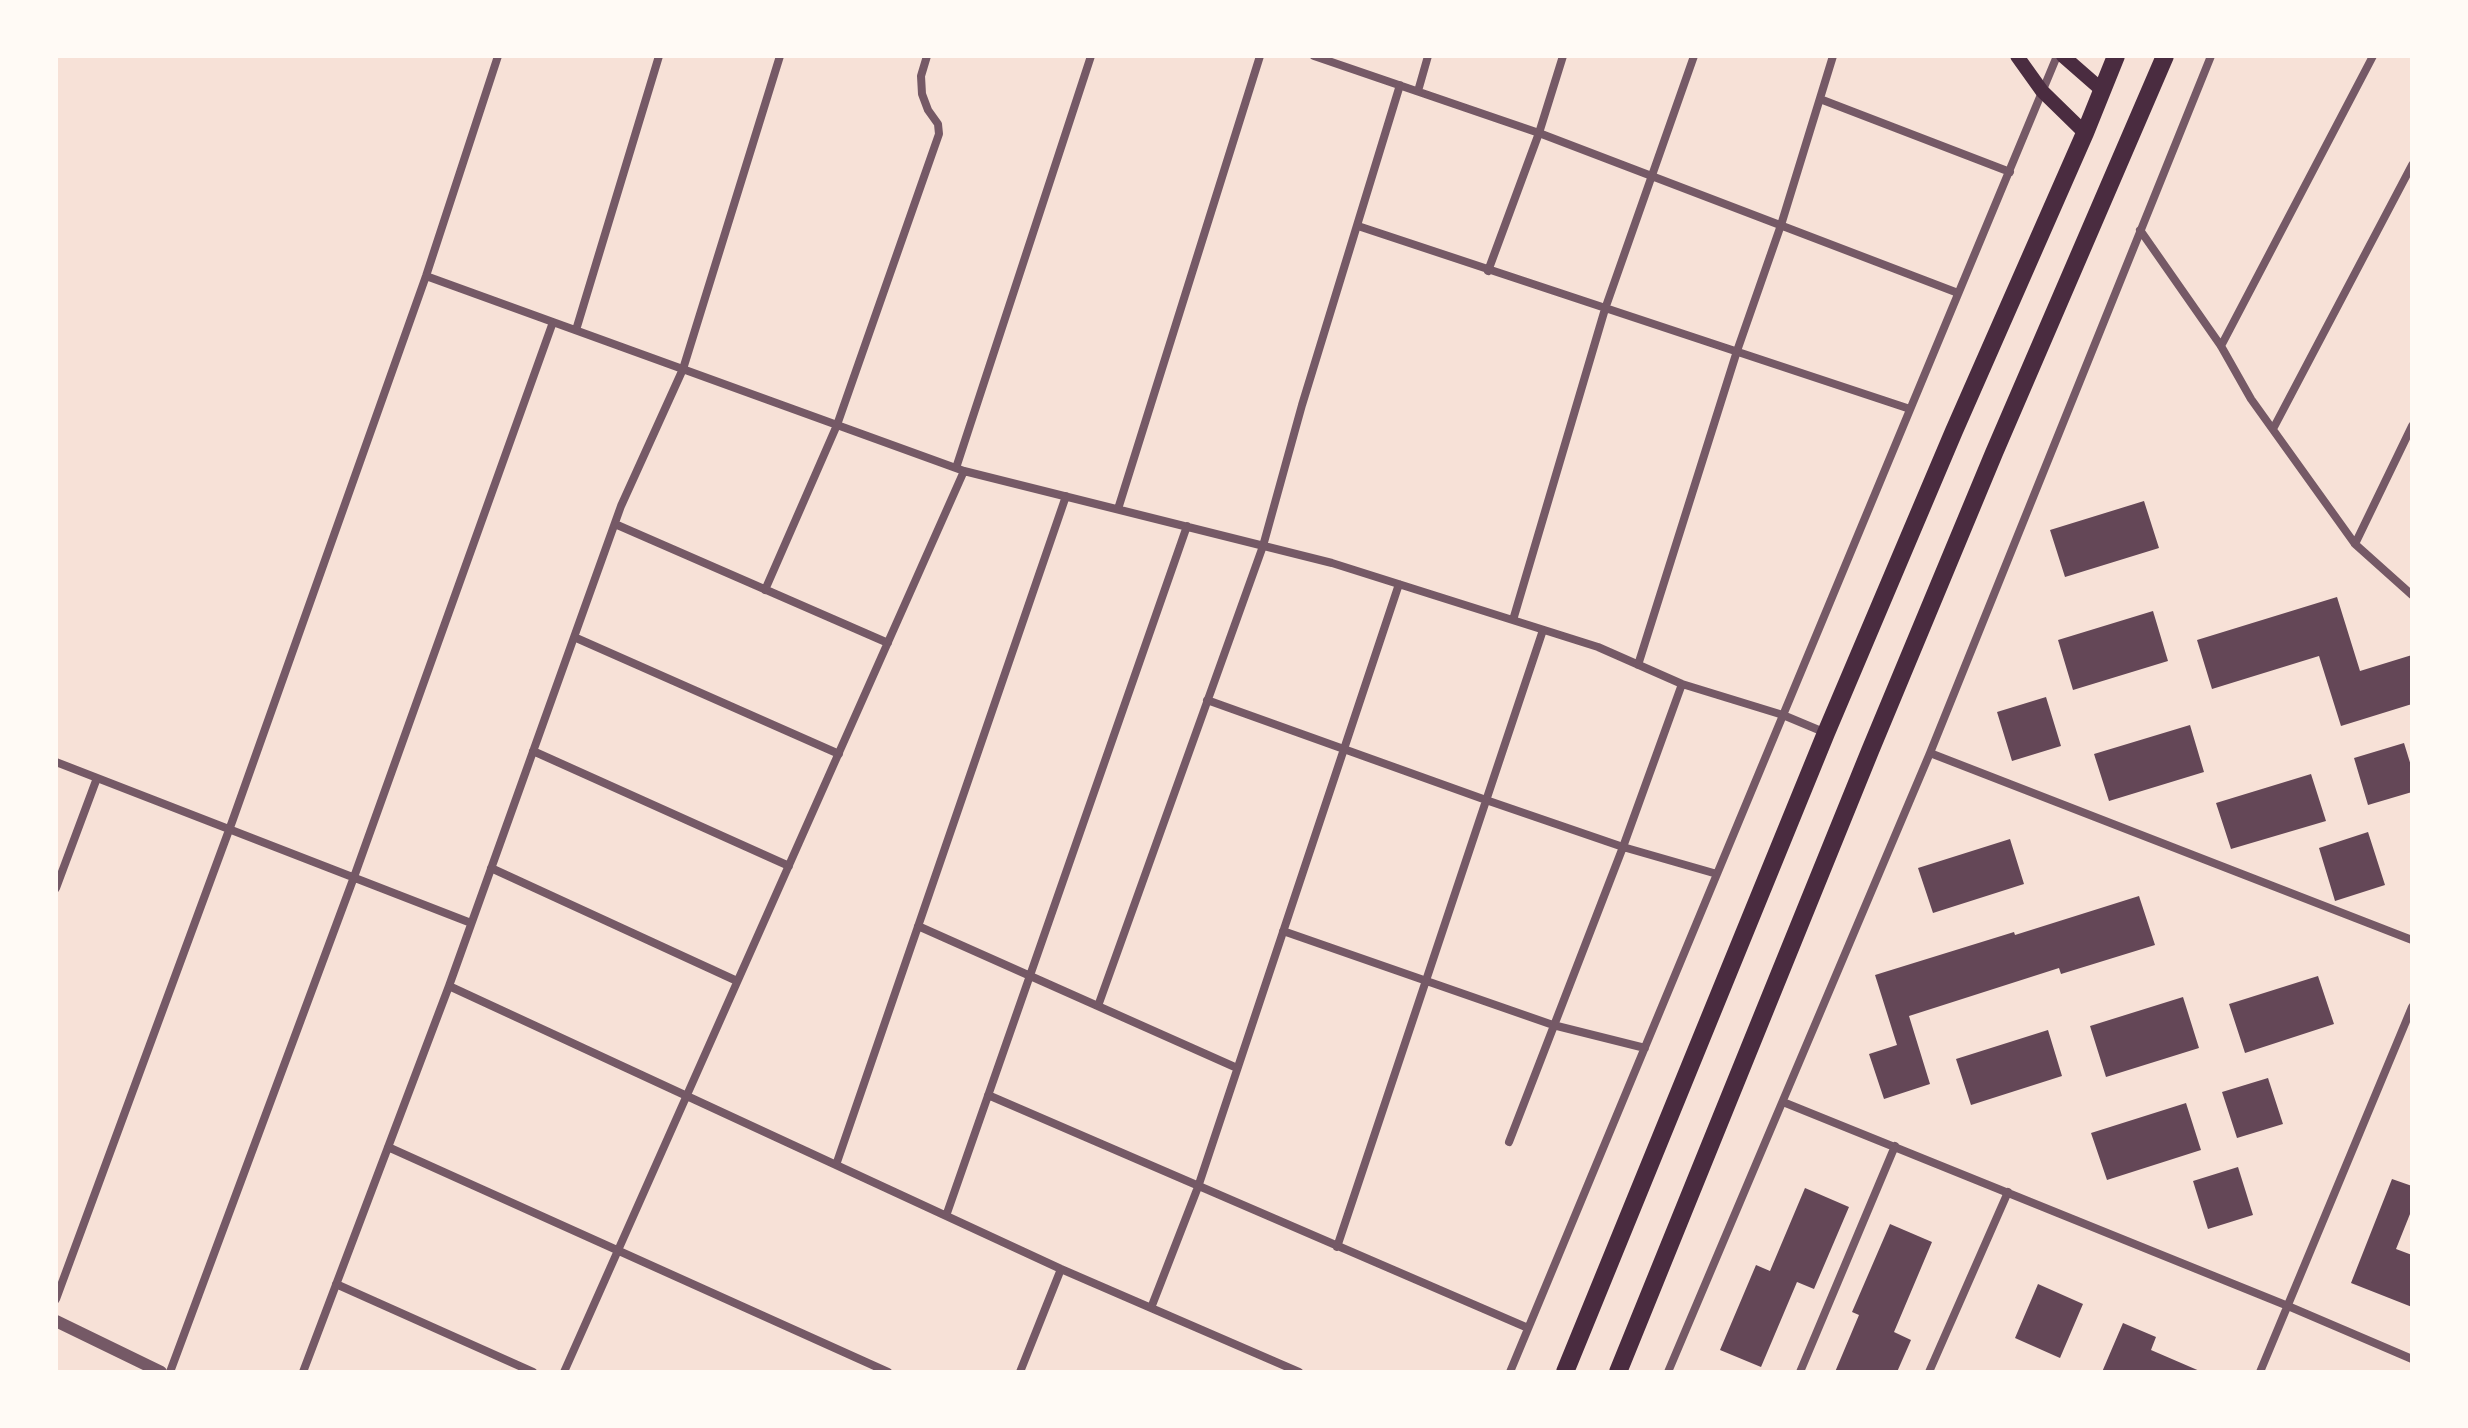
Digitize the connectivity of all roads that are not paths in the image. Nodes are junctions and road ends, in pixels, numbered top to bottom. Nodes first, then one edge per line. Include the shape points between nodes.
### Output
1 (498, 56) edge
2 (659, 56) edge
3 (780, 56) edge
4 (927, 56) edge
5 (1091, 56) edge
6 (1260, 56) edge
7 (1314, 56) edge
8 (1428, 56) edge
9 (1563, 56) edge
10 (1694, 56) edge
11 (1833, 56) edge
12 (2017, 56) edge
13 (2057, 56) edge
14 (2063, 56) edge
15 (2116, 56) edge
16 (2165, 56) edge
17 (2211, 56) edge
18 (2373, 56) edge
19 (1400, 85) junction
20 (1418, 91) junction
21 (2042, 91) junction
22 (2103, 91) junction
23 (1820, 99) junction
24 (1539, 133) junction
25 (2085, 133) junction
26 (2412, 165) edge
27 (2010, 172) junction
28 (1652, 176) junction
29 (1781, 225) junction
30 (1358, 226) junction
31 (2140, 230) junction
32 (1488, 271) junction
33 (426, 276) junction
34 (1958, 293) junction
35 (1605, 309) junction
36 (553, 322) junction
37 (576, 330) junction
38 (2221, 346) junction
39 (1737, 351) junction
40 (683, 369) junction
41 (1910, 409) junction
42 (837, 425) junction
43 (2412, 426) edge
44 (2273, 429) junction
45 (960, 470) junction
46 (1066, 496) junction
47 (1118, 509) junction
48 (615, 524) junction
49 (1187, 526) junction
50 (2355, 544) junction
51 (1263, 546) junction
52 (1399, 584) junction
53 (765, 590) junction
54 (2412, 595) edge
55 (1513, 620) junction
56 (1543, 630) junction
57 (574, 637) junction
58 (888, 643) junction
59 (1638, 665) junction
60 (1682, 684) junction
61 (1207, 700) junction
62 (1783, 715) junction
63 (1826, 733) junction
64 (1344, 749) junction
65 (533, 751) junction
66 (1930, 753) junction
67 (839, 754) junction
68 (56, 762) edge
69 (97, 778) junction
70 (1486, 800) junction
71 (230, 828) junction
72 (1623, 847) junction
73 (789, 866) junction
74 (491, 868) junction
75 (1717, 874) junction
76 (354, 877) junction
77 (56, 888) edge
78 (471, 923) junction
79 (918, 926) junction
80 (1283, 931) junction
81 (2412, 940) edge
82 (1030, 975) junction
83 (1426, 979) junction
84 (737, 981) junction
85 (449, 986) junction
86 (1098, 1006) junction
87 (2412, 1007) edge
88 (1553, 1025) junction
89 (1645, 1048) junction
90 (1237, 1068) junction
91 (988, 1095) junction
92 (686, 1096) junction
93 (1783, 1102) junction
94 (1509, 1142) dead end
95 (1895, 1146) junction
96 (388, 1147) junction
97 (836, 1165) junction
98 (1198, 1187) junction
99 (2008, 1192) junction
100 (946, 1216) junction
101 (1337, 1247) junction
102 (617, 1252) junction
103 (1061, 1269) junction
104 (336, 1284) junction
105 (56, 1299) edge
106 (2288, 1306) junction
107 (1151, 1308) junction
108 (56, 1321) edge
109 (1528, 1328) junction
110 (2412, 1359) edge
111 (133, 1366) edge
112 (161, 1372) edge
113 (170, 1372) edge
114 (303, 1372) edge
115 (533, 1372) edge
116 (564, 1372) edge
117 (888, 1372) edge
118 (1020, 1372) edge
119 (1299, 1372) edge
120 (1510, 1372) edge
121 (1565, 1372) edge
122 (1618, 1372) edge
123 (1668, 1372) edge
124 (1800, 1372) edge
125 (1929, 1372) edge
126 (2260, 1372) edge

1 - 33 street
2 - 37 street
3 - 40 street
4 - 42 street via 922,94 939,134
5 - 45 street
6 - 47 street
7 - 19 street
8 - 20 street
9 - 24 street
10 - 28 street
11 - 23 street
12 - 21 main road
13 - 21 street
14 - 22 main road
15 - 22 highway
16 - 122 highway via 1870,751
17 - 31 street
18 - 38 street
19 - 20 street
19 - 30 street
20 - 24 street
21 - 25 main road
21 - 27 street
22 - 25 highway
23 - 27 street
23 - 29 street
24 - 28 street
24 - 32 street
25 - 63 highway
26 - 44 street
27 - 34 street
28 - 29 street
28 - 35 street
29 - 34 street
29 - 39 street
30 - 32 street
30 - 51 street
31 - 38 street
31 - 66 street
32 - 35 street
33 - 36 street
33 - 71 street
34 - 41 street
35 - 39 street
35 - 55 street
36 - 37 street
36 - 76 street
37 - 40 street
38 - 44 street
39 - 41 street
39 - 59 street
40 - 42 street
40 - 48 street
41 - 62 street
42 - 45 street
42 - 53 street
43 - 50 street
44 - 50 street
45 - 46 street
45 - 58 street
46 - 47 street
46 - 79 street
47 - 49 street
48 - 53 street
48 - 57 street
49 - 51 street
49 - 82 street
50 - 54 street
51 - 52 street
51 - 61 street
52 - 55 street
52 - 64 street
53 - 58 street
55 - 56 street
56 - 59 street
56 - 70 street
57 - 65 street
57 - 67 street
58 - 67 street
59 - 60 street
60 - 62 street
60 - 72 street
61 - 64 street
61 - 86 street
62 - 63 street
62 - 75 street
63 - 121 highway
64 - 70 street
64 - 80 street
65 - 73 street
65 - 74 street
66 - 81 street
66 - 93 street
67 - 73 street
68 - 69 street
69 - 71 street
69 - 77 street
70 - 72 street
70 - 83 street
71 - 76 street
71 - 105 street
72 - 75 street
72 - 88 street
73 - 84 street
74 - 78 street
74 - 84 street
75 - 89 street
76 - 78 street
76 - 113 street
78 - 85 street
79 - 82 street
79 - 97 street
80 - 83 street
80 - 90 street
82 - 86 street
82 - 91 street
83 - 88 street
83 - 101 street
84 - 92 street
85 - 92 street
85 - 96 street
86 - 90 street
87 - 106 street
88 - 89 street
88 - 94 street
89 - 109 street
90 - 98 street
91 - 98 street
91 - 100 street
92 - 97 street
92 - 102 street
93 - 95 street
93 - 123 street
95 - 99 street
95 - 124 street
96 - 102 street
96 - 104 street
97 - 100 street
98 - 101 street
98 - 107 street
99 - 106 street
99 - 125 street
100 - 103 street
101 - 109 street
102 - 116 street
102 - 117 street
103 - 107 street
103 - 118 street
104 - 114 street
104 - 115 street
106 - 110 street
106 - 126 street
107 - 119 street
108 - 111 street
109 - 120 street
111 - 112 street

